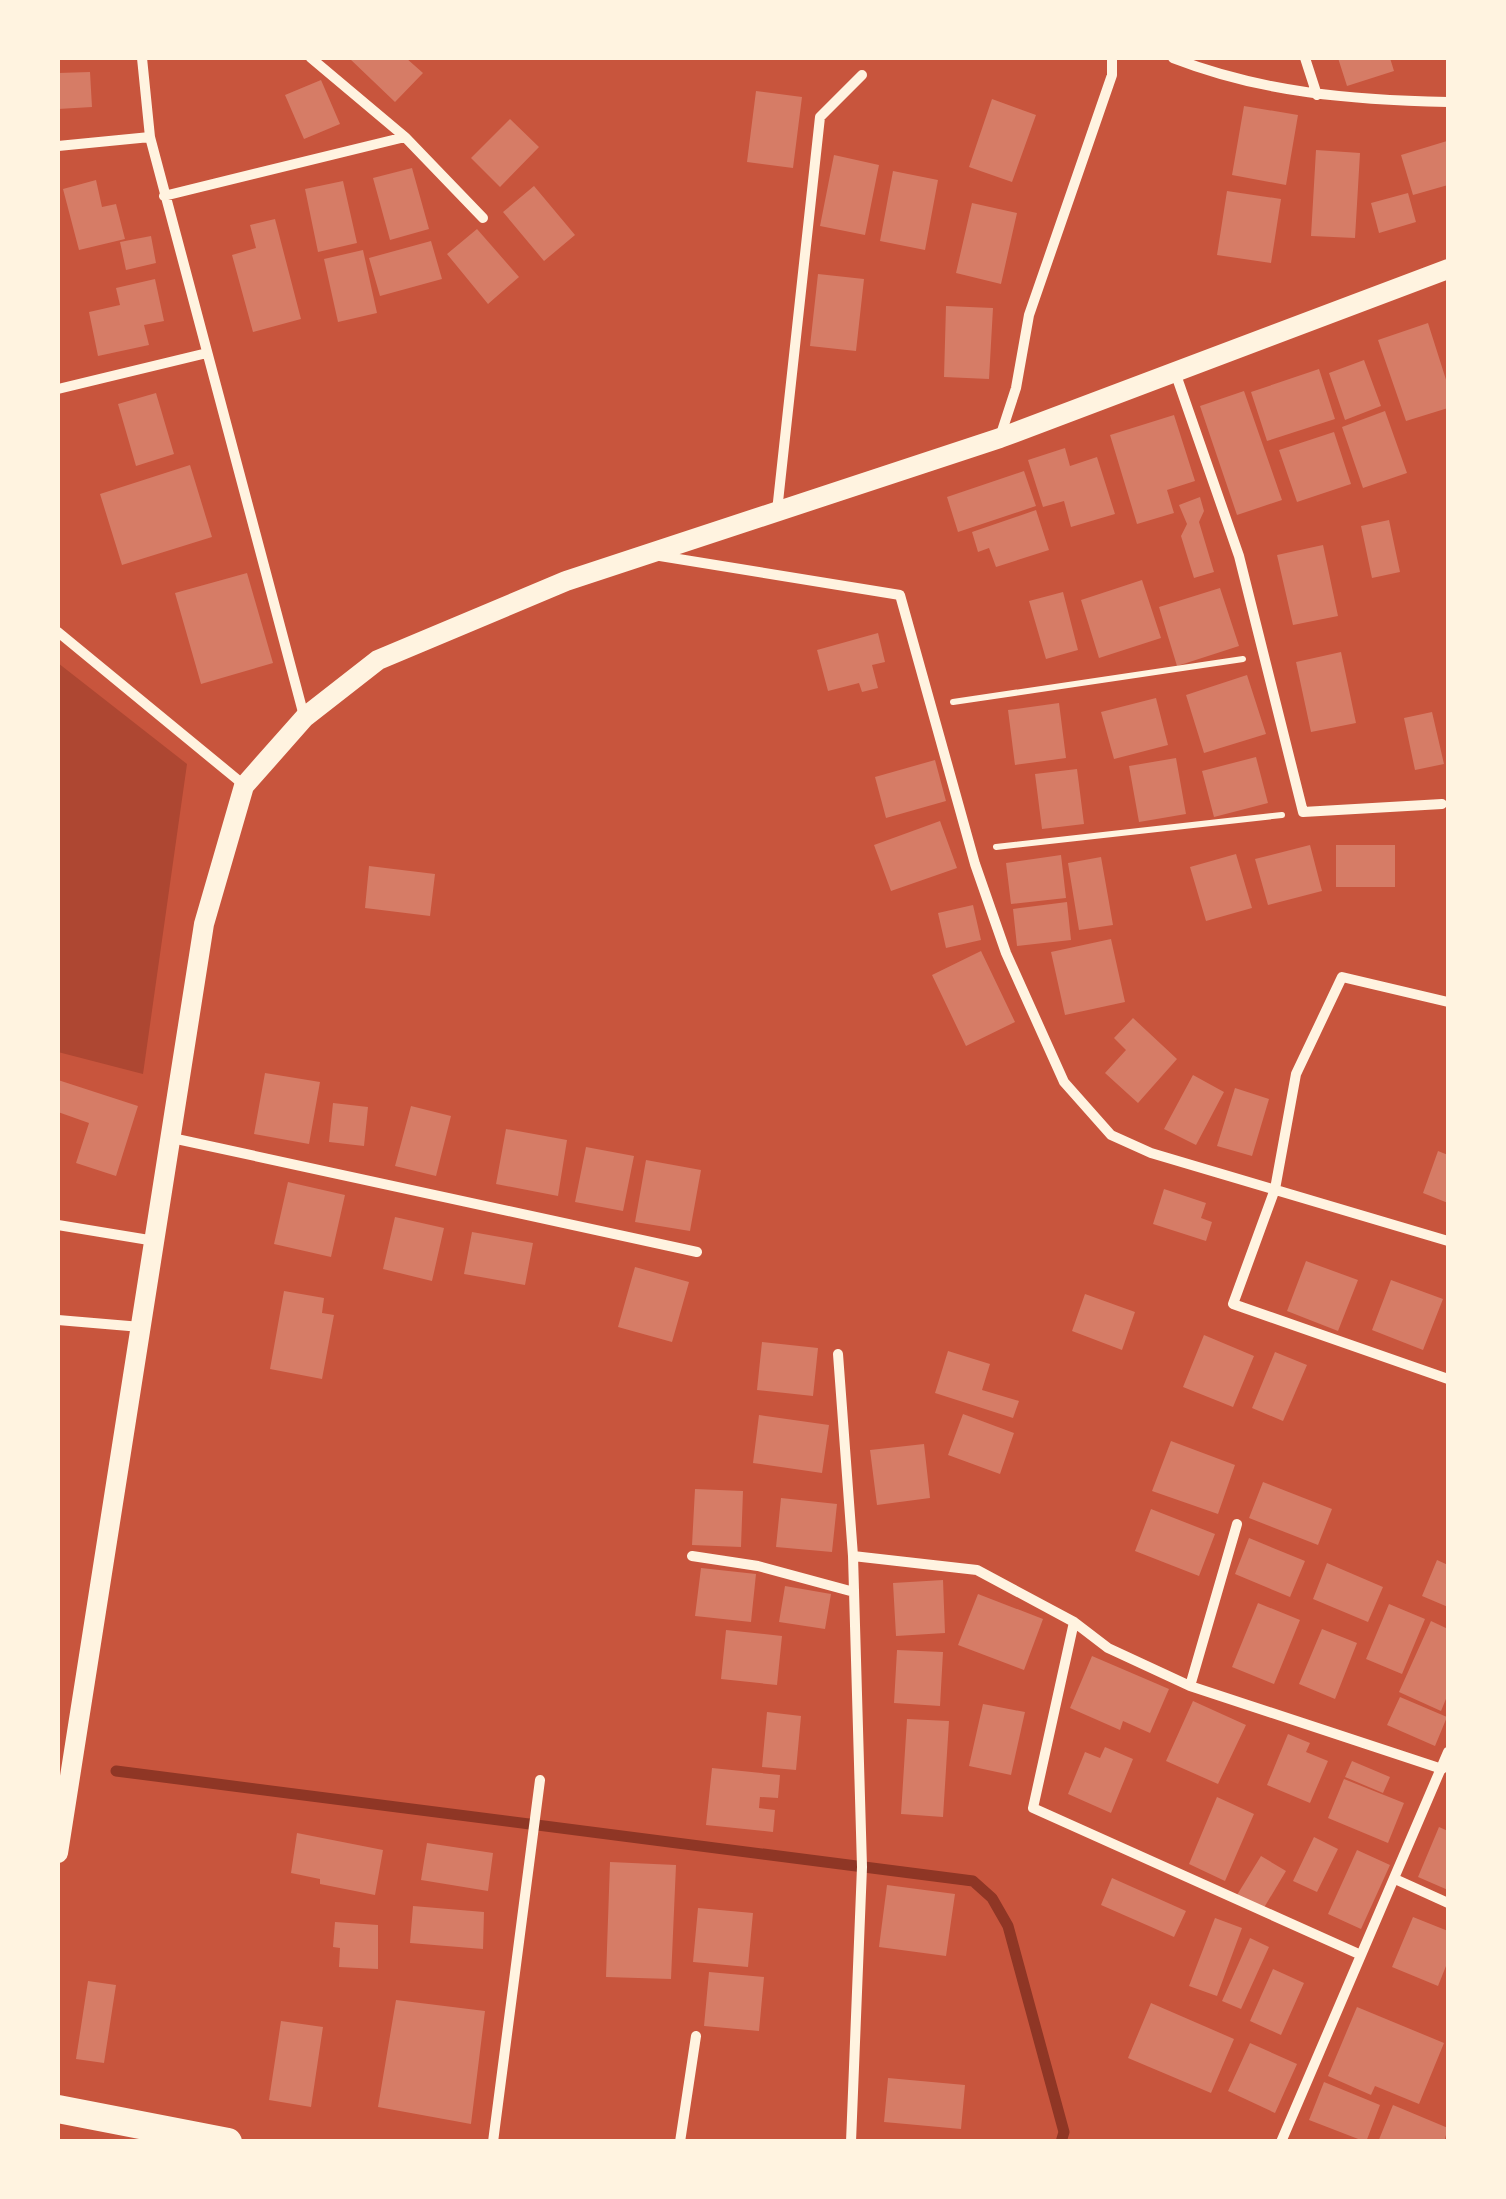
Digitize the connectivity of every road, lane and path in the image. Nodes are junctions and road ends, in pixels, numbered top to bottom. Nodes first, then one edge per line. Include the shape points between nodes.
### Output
1 (142, 58) edge
2 (311, 58) edge
3 (1112, 58) edge
4 (1173, 58) edge
5 (1305, 58) edge
6 (862, 75) dead end
7 (1318, 95) junction
8 (1448, 102) edge
9 (150, 137) junction
10 (405, 137) junction
11 (58, 146) edge
12 (164, 196) junction
13 (482, 218) dead end
14 (1448, 268) edge
15 (207, 353) junction
16 (1175, 372) junction
17 (58, 388) edge
18 (1000, 438) junction
19 (776, 512) junction
20 (649, 554) junction
21 (58, 632) edge
22 (1264, 655) junction
23 (932, 706) junction
24 (304, 717) junction
25 (244, 786) junction
26 (1442, 804) dead end
27 (1303, 812) junction
28 (971, 850) junction
29 (1448, 1002) edge
30 (172, 1138) junction
31 (1274, 1189) junction
32 (58, 1225) edge
33 (156, 1242) junction
34 (1448, 1242) edge
35 (697, 1252) dead end
36 (58, 1320) edge
37 (142, 1327) junction
38 (838, 1354) dead end
39 (1448, 1379) edge
40 (1237, 1524) dead end
41 (692, 1556) dead end
42 (854, 1556) junction
43 (854, 1592) junction
44 (1074, 1622) junction
45 (1190, 1686) junction
46 (1448, 1752) edge
47 (1442, 1769) junction
48 (540, 1780) dead end
49 (58, 1853) edge
50 (1395, 1879) junction
51 (1448, 1903) edge
52 (1361, 1955) junction
53 (696, 2036) dead end
54 (58, 2109) edge
55 (228, 2142) edge
56 (493, 2142) edge
57 (680, 2142) edge
58 (851, 2142) edge
59 (1281, 2142) edge

1 - 9 street
2 - 10 street
3 - 18 street via 1112,76 1029,315
4 - 7 street via 1230,80
5 - 7 street
6 - 19 street via 820,117
7 - 8 street
9 - 11 street
9 - 12 street
10 - 12 street
10 - 13 street
12 - 15 street
14 - 16 main road
15 - 17 street
15 - 24 street
16 - 18 main road
16 - 22 street
18 - 19 main road
19 - 20 main road
20 - 23 street via 900,594
20 - 24 main road via 566,581 378,660
21 - 25 street
22 - 23 path
22 - 27 street
23 - 28 street
24 - 25 main road
25 - 30 main road via 204,924
26 - 27 street
27 - 28 path
28 - 31 street via 1006,953 1064,1082 1111,1135
29 - 31 street via 1342,977 1296,1074
30 - 33 main road
30 - 35 street
31 - 34 street
31 - 39 street via 1233,1304
32 - 33 street
33 - 37 main road
36 - 37 street
37 - 49 main road
38 - 42 street
40 - 45 street
41 - 43 street
42 - 43 street
42 - 44 street via 976,1570
43 - 58 street via 862,1867
44 - 45 street via 1108,1648
44 - 52 street via 1033,1808
45 - 47 street
46 - 47 street
47 - 50 street
48 - 56 street
50 - 51 street
50 - 52 street
52 - 59 street
53 - 57 street
54 - 55 highway

